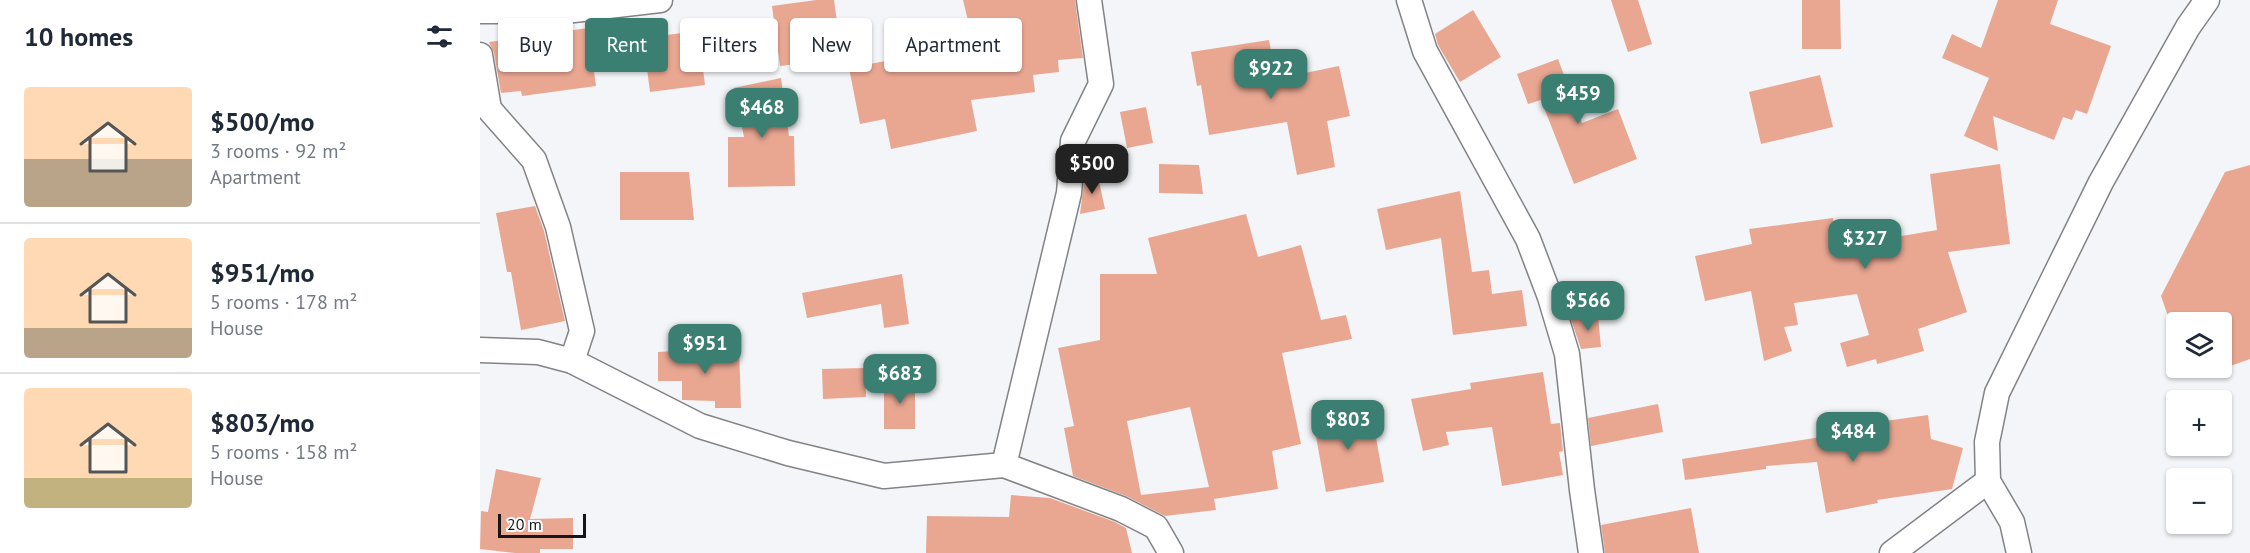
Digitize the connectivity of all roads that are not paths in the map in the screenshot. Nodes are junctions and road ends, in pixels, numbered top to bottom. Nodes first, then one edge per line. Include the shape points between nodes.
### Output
1 (660, 0) edge
2 (1089, 0) edge
3 (1409, 0) edge
4 (2207, 0) edge
5 (480, 11) edge
6 (480, 55) edge
7 (480, 350) edge
8 (572, 361) junction
9 (1004, 465) junction
10 (1988, 482) junction
11 (1172, 553) edge
12 (1592, 553) edge
13 (1892, 553) edge
14 (2019, 553) edge

1 - 5 street via 565,11
2 - 9 street via 1101,84 1073,141 1069,193
3 - 12 street via 1425,51 1528,239 1550,297 1567,354
4 - 10 street via 2101,182 1997,393 1987,442
6 - 8 street via 489,109 534,160 558,227 582,331
7 - 8 street via 538,352
8 - 9 street via 700,426 788,453 884,476
9 - 11 street via 1121,509 1156,527
10 - 13 street
10 - 14 street via 2012,522

